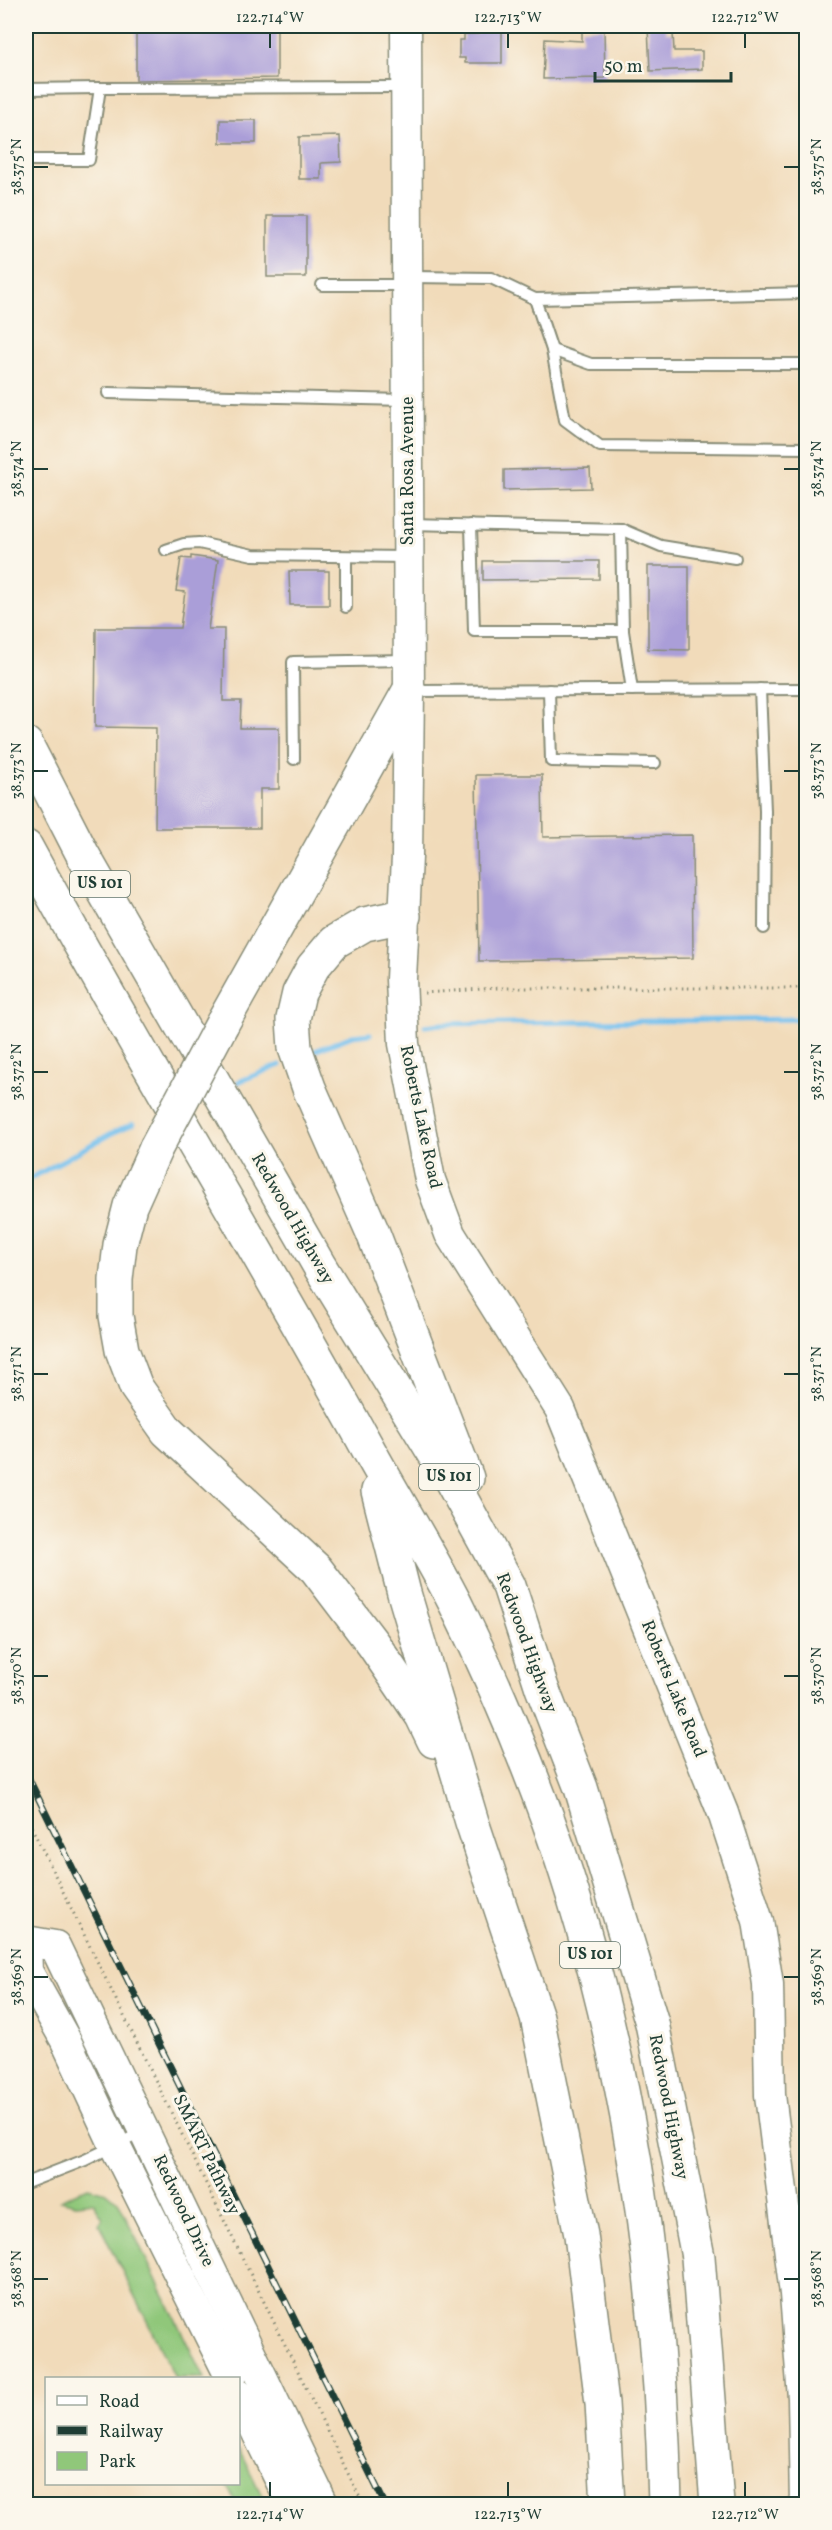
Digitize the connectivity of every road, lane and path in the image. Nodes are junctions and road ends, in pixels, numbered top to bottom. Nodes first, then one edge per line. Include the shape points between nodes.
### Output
1 (406, 26) edge
2 (406, 87) junction
3 (26, 88) edge
4 (100, 88) junction
5 (26, 160) edge
6 (407, 281) junction
7 (322, 285) dead end
8 (807, 293) edge
9 (535, 299) junction
10 (552, 350) junction
11 (807, 364) edge
12 (108, 393) dead end
13 (408, 400) junction
14 (807, 448) edge
15 (408, 524) junction
16 (471, 525) junction
17 (621, 529) junction
18 (166, 550) dead end
19 (346, 557) junction
20 (409, 557) junction
21 (735, 558) dead end
22 (346, 607) dead end
23 (623, 631) junction
24 (409, 675) junction
25 (760, 689) junction
26 (807, 689) edge
27 (549, 690) junction
28 (632, 690) junction
29 (26, 744) edge
30 (294, 759) dead end
31 (655, 763) dead end
32 (26, 847) edge
33 (404, 916) junction
34 (764, 928) dead end
35 (401, 987) junction
36 (807, 988) edge
37 (368, 1448) junction
38 (509, 1586) junction
39 (26, 1816) edge
40 (472, 1822) junction
41 (26, 1942) edge
42 (145, 2131) junction
43 (115, 2146) junction
44 (26, 2183) edge
45 (230, 2377) edge
46 (240, 2398) edge
47 (292, 2505) edge
48 (323, 2505) edge
49 (363, 2505) edge
50 (608, 2505) edge
51 (665, 2505) edge
52 (717, 2505) edge
53 (805, 2505) edge

1 - 2 street, Santa Rosa Avenue
2 - 4 lane
2 - 6 street, Santa Rosa Avenue
3 - 4 lane
4 - 5 lane via 90,160
6 - 7 lane
6 - 9 lane via 491,278
6 - 13 street, Santa Rosa Avenue
8 - 9 lane
9 - 10 lane
10 - 11 lane via 591,364
10 - 14 lane via 565,420 600,446
12 - 13 lane
13 - 15 street, Santa Rosa Avenue
15 - 16 lane
15 - 20 street, Santa Rosa Avenue
16 - 17 lane
16 - 23 lane via 474,632
17 - 21 lane via 661,546
17 - 23 lane
18 - 19 lane via 199,543 253,555
19 - 20 lane
19 - 22 lane
20 - 24 street, Santa Rosa Avenue
23 - 28 lane
24 - 27 lane
24 - 30 lane via 292,662
24 - 33 street, Santa Rosa Avenue
24 - 40 highway, bridge via 156,1148 130,1206 120,1245 116,1316 122,1350 136,1387 167,1431 316,1569 422,1716
25 - 26 lane
25 - 28 lane
25 - 34 lane
27 - 28 lane
27 - 31 lane via 551,761
29 - 38 highway, Redwood Highway / US 101 via 83,855 284,1206 452,1482
32 - 37 highway, US 101
33 - 35 street, Roberts Lake Road
33 - 38 highway via 364,924 334,942 299,993 293,1019 295,1048 377,1243
35 - 36 path
35 - 53 street, Roberts Lake Road via 404,1044 430,1180 450,1234 560,1409 723,1813 758,1921 768,1984 770,2096 795,2294 803,2398
37 - 40 highway via 404,1593
37 - 51 highway, US 101 via 454,1602 491,1679 548,1821 595,1971 641,2212 660,2372
38 - 52 highway, Redwood Highway / US 101 via 542,1688 581,1788 652,2023 698,2257
39 - 49 path, SMART Pathway
40 - 50 highway via 537,2017 581,2235 602,2403
41 - 42 street, Redwood Drive via 55,1946
41 - 43 street, Redwood Drive via 27,1971 65,2039
42 - 43 lane
42 - 48 street, Redwood Drive
43 - 44 lane
43 - 45 street, Redwood Drive
46 - 47 street

